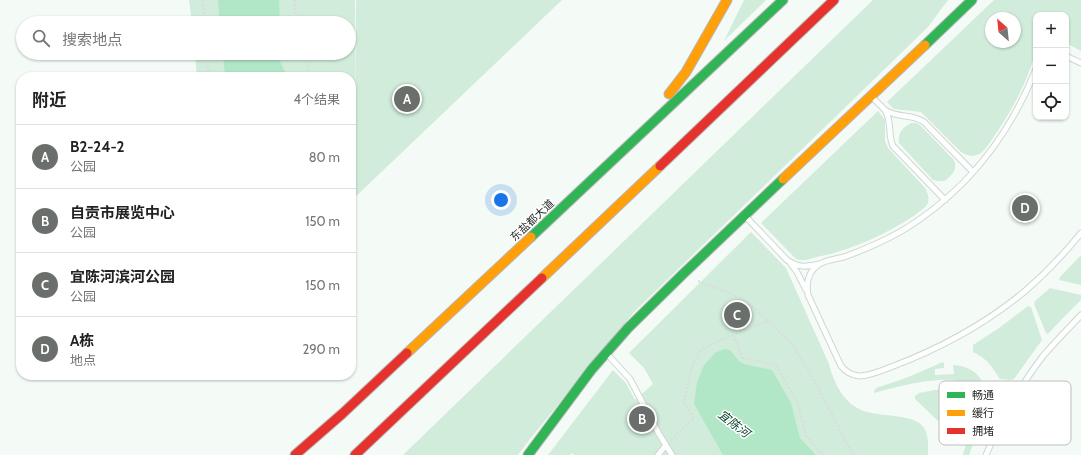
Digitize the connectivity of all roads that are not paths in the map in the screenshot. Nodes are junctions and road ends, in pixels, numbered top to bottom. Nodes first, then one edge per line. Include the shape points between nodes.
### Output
1 (727, 0) edge
2 (783, 0) edge
3 (834, 0) edge
4 (964, 0) edge
5 (972, 0) edge
6 (948, 23) junction
7 (1069, 57) edge
8 (1081, 63) edge
9 (1033, 76) edge
10 (872, 96) junction
11 (885, 110) junction
12 (636, 138) junction
13 (973, 172) junction
14 (945, 200) junction
15 (745, 216) junction
16 (1081, 232) edge
17 (787, 260) junction
18 (824, 263) junction
19 (808, 295) junction
20 (1081, 316) edge
21 (606, 353) junction
22 (1026, 381) edge
23 (666, 445) junction
24 (991, 445) edge
25 (295, 455) edge
26 (354, 455) edge
27 (528, 455) edge
28 (658, 455) edge
29 (672, 455) edge
30 (986, 455) edge

1 - 12 highway via 686,72
2 - 12 highway, 东盐都大道
3 - 26 highway
4 - 6 highway
5 - 6 highway
6 - 10 highway
7 - 8 lane
9 - 13 lane via 1009,125
10 - 11 lane
10 - 15 highway
11 - 13 lane via 896,115 917,117
11 - 14 lane via 890,121 893,146
12 - 25 highway, 东盐都大道
13 - 14 lane
14 - 18 lane via 889,238
15 - 17 lane
15 - 21 highway via 628,328
16 - 19 lane via 1046,272 997,312 938,346 869,375 855,375 841,366
17 - 18 lane via 802,266
17 - 19 lane via 797,272
18 - 19 lane via 818,265 809,276
20 - 22 lane via 1043,357
21 - 23 lane via 630,378
21 - 27 highway
23 - 28 lane
23 - 29 lane
24 - 30 lane

